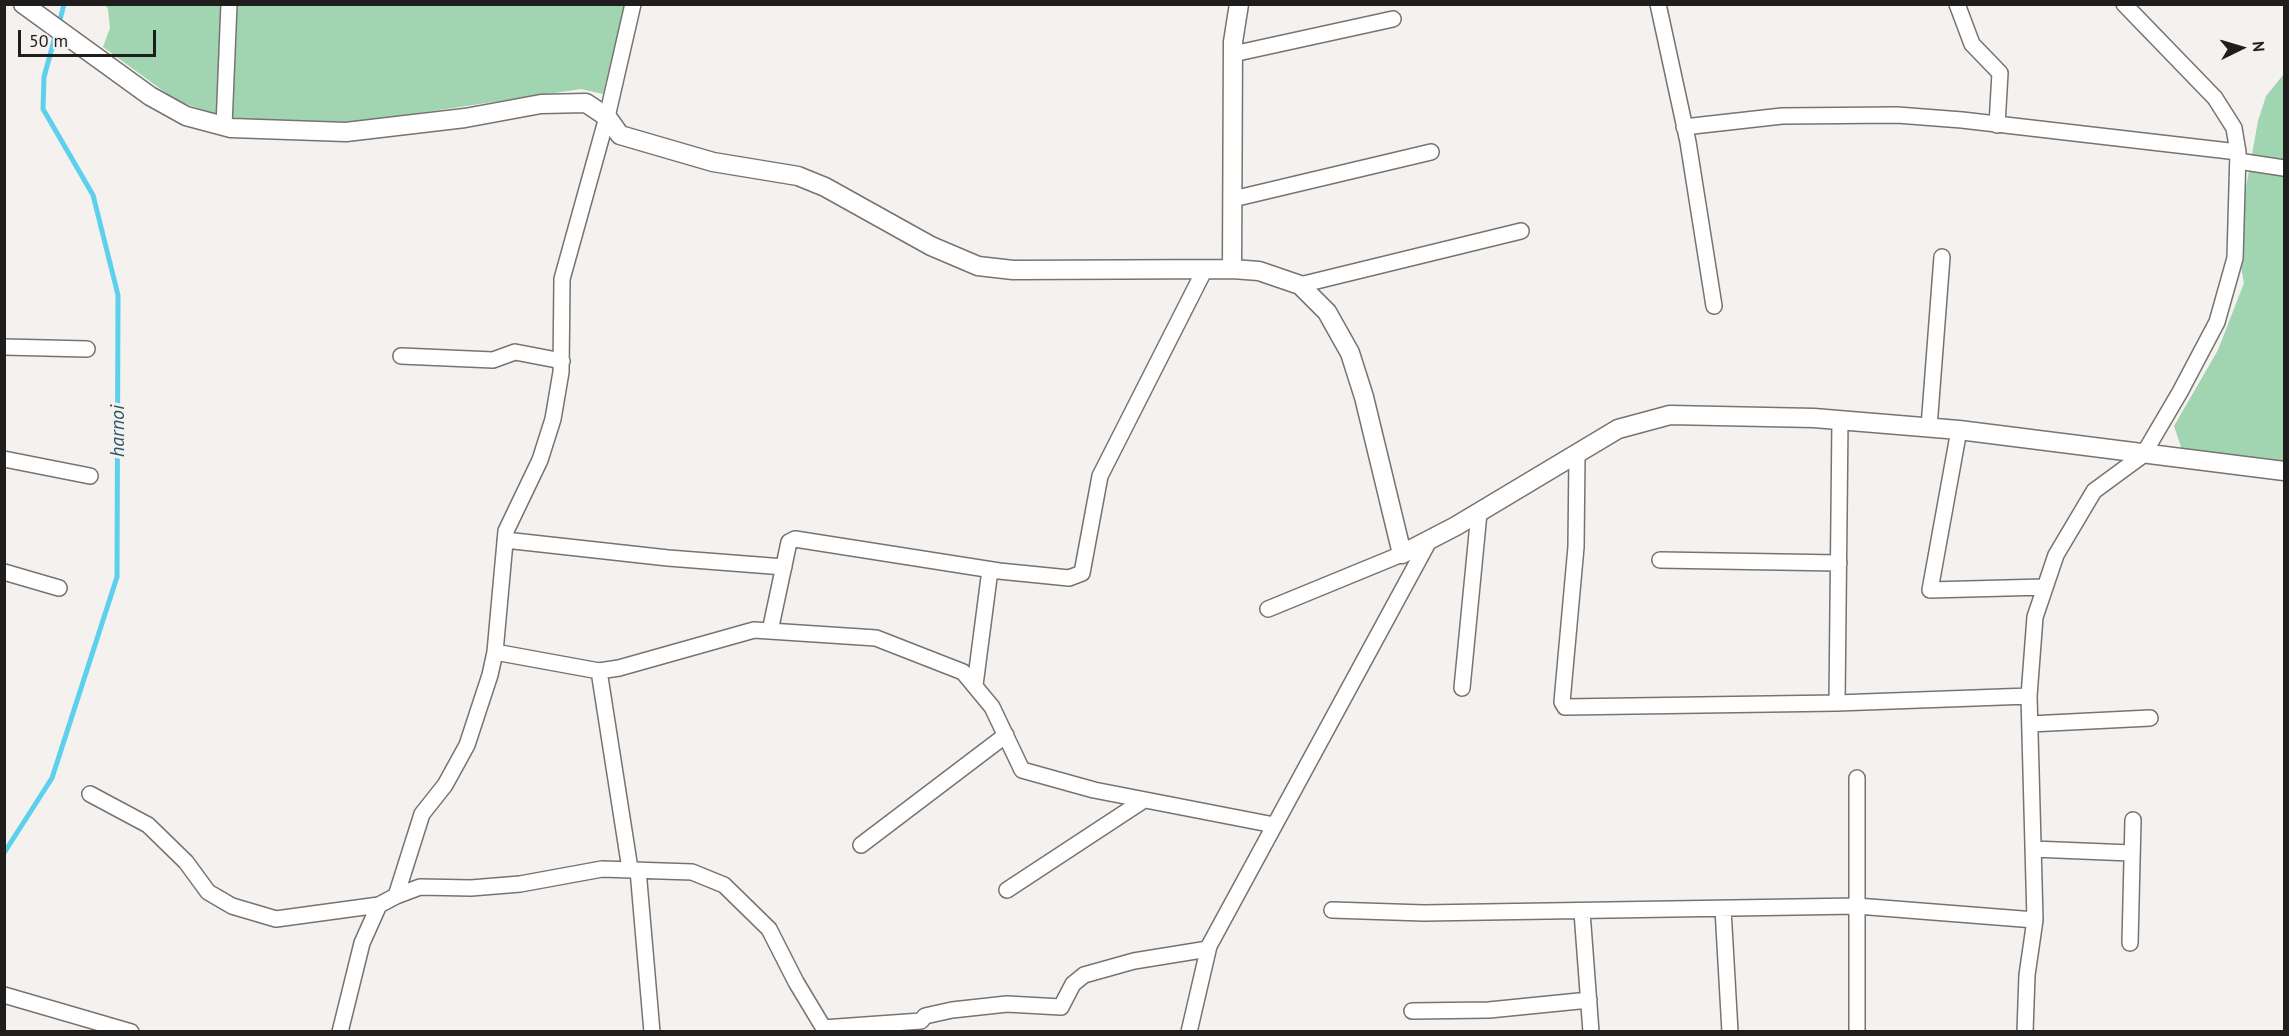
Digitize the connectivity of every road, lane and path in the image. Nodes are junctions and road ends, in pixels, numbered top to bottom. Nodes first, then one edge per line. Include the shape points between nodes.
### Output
1 (23, 4) edge
2 (229, 4) edge
3 (633, 4) edge
4 (1239, 4) edge
5 (1658, 4) edge
6 (1957, 4) edge
7 (2124, 4) edge
8 (1393, 19) dead end
9 (1233, 54) junction
10 (607, 117) junction
11 (1997, 125) junction
12 (224, 126) junction
13 (1684, 127) junction
14 (1431, 152) dead end
15 (2238, 157) junction
16 (2284, 168) edge
17 (1233, 199) junction
18 (1521, 231) dead end
19 (1942, 257) dead end
20 (1205, 269) junction
21 (1232, 269) junction
22 (1300, 285) junction
23 (1714, 306) dead end
24 (4, 347) edge
25 (87, 349) dead end
26 (401, 356) dead end
27 (562, 361) junction
28 (1840, 420) junction
29 (1929, 427) junction
30 (1959, 430) junction
31 (2143, 455) junction
32 (1577, 456) junction
33 (4, 459) edge
34 (2284, 471) edge
35 (90, 476) dead end
36 (1479, 513) junction
37 (505, 540) junction
38 (1429, 542) junction
39 (1402, 554) junction
40 (1660, 560) dead end
41 (1839, 563) junction
42 (783, 567) junction
43 (990, 570) junction
44 (4, 572) edge
45 (2044, 587) junction
46 (59, 588) dead end
47 (1268, 609) dead end
48 (770, 631) junction
49 (495, 652) junction
50 (599, 671) junction
51 (975, 685) junction
52 (1462, 688) dead end
53 (2029, 696) junction
54 (1837, 703) junction
55 (2150, 718) dead end
56 (2030, 724) junction
57 (1006, 735) junction
58 (1857, 778) dead end
59 (90, 794) dead end
60 (1144, 800) junction
61 (2133, 820) dead end
62 (1274, 825) junction
63 (861, 845) dead end
64 (2033, 849) junction
65 (2131, 854) junction
66 (634, 869) junction
67 (1007, 890) dead end
68 (396, 896) junction
69 (378, 905) junction
70 (1857, 906) junction
71 (1723, 909) junction
72 (1332, 910) dead end
73 (1582, 912) junction
74 (2035, 920) junction
75 (2130, 943) dead end
76 (1209, 949) junction
77 (4, 995) edge
78 (1588, 1000) junction
79 (1412, 1011) dead end
80 (825, 1030) edge
81 (131, 1032) edge
82 (340, 1032) edge
83 (652, 1032) edge
84 (1189, 1032) edge
85 (1591, 1032) edge
86 (1730, 1032) edge
87 (1857, 1032) edge
88 (2025, 1032) edge

1 - 12 street via 108,68 186,116
2 - 12 street
3 - 10 street
4 - 9 street
5 - 13 street
6 - 11 street via 1972,44 2000,73
7 - 15 street via 2215,98 2234,128
8 - 9 street
9 - 17 street
10 - 12 street via 586,103 552,104 346,132
10 - 20 street via 620,135 713,162 798,176 931,246 978,266 1013,270
10 - 27 street via 562,279
11 - 13 street via 1874,116 1782,117
11 - 15 street
13 - 23 street
14 - 17 street
15 - 16 street
15 - 31 street via 2235,258 2217,322
17 - 21 street
18 - 22 street
19 - 29 street
20 - 21 street
20 - 43 street via 1100,476 1082,573 1069,578
21 - 22 street via 1259,271
22 - 39 street via 1327,312 1350,353
24 - 25 street
26 - 27 street via 493,360 515,352
27 - 37 street via 550,429
28 - 29 street
28 - 32 street via 1670,415 1618,429
28 - 41 street
29 - 30 street
30 - 31 street via 2093,445
30 - 45 street via 1930,590
31 - 34 street
31 - 45 street via 2094,491 2056,555
32 - 36 street
32 - 54 street via 1576,547 1562,702 1565,707
33 - 35 street
36 - 38 street
36 - 52 street
37 - 42 street
37 - 49 street
38 - 39 street
38 - 62 street
39 - 47 street
40 - 41 street
41 - 54 street
42 - 43 street via 789,542 795,539
42 - 48 street
43 - 51 street
44 - 46 street
45 - 53 street via 2035,617
48 - 50 street via 754,630
48 - 51 street via 876,638 963,672
49 - 50 street
49 - 68 street via 467,745 445,785 422,814
50 - 66 street
51 - 57 street
53 - 54 street
53 - 56 street
55 - 56 street
56 - 64 street
57 - 60 street via 1022,770
57 - 63 street
58 - 70 street
59 - 69 street via 148,825 186,862 208,892 232,906 276,919
60 - 62 street
60 - 67 street
61 - 65 street
62 - 76 street
64 - 65 street
64 - 74 street
65 - 75 street
66 - 68 street via 602,869 520,884 420,887
66 - 80 street via 692,872 724,885 769,929
66 - 83 street
68 - 69 street
69 - 82 street via 362,943
70 - 71 street
70 - 74 street
70 - 87 street
71 - 73 street
71 - 86 street
72 - 73 street
73 - 78 street
74 - 88 street via 2027,975
76 - 80 street via 1134,961 1084,975 1073,984 1061,1007 1007,1004 952,1010 925,1016 921,1021
76 - 84 street
77 - 81 street
78 - 79 street via 1489,1010
78 - 85 street

